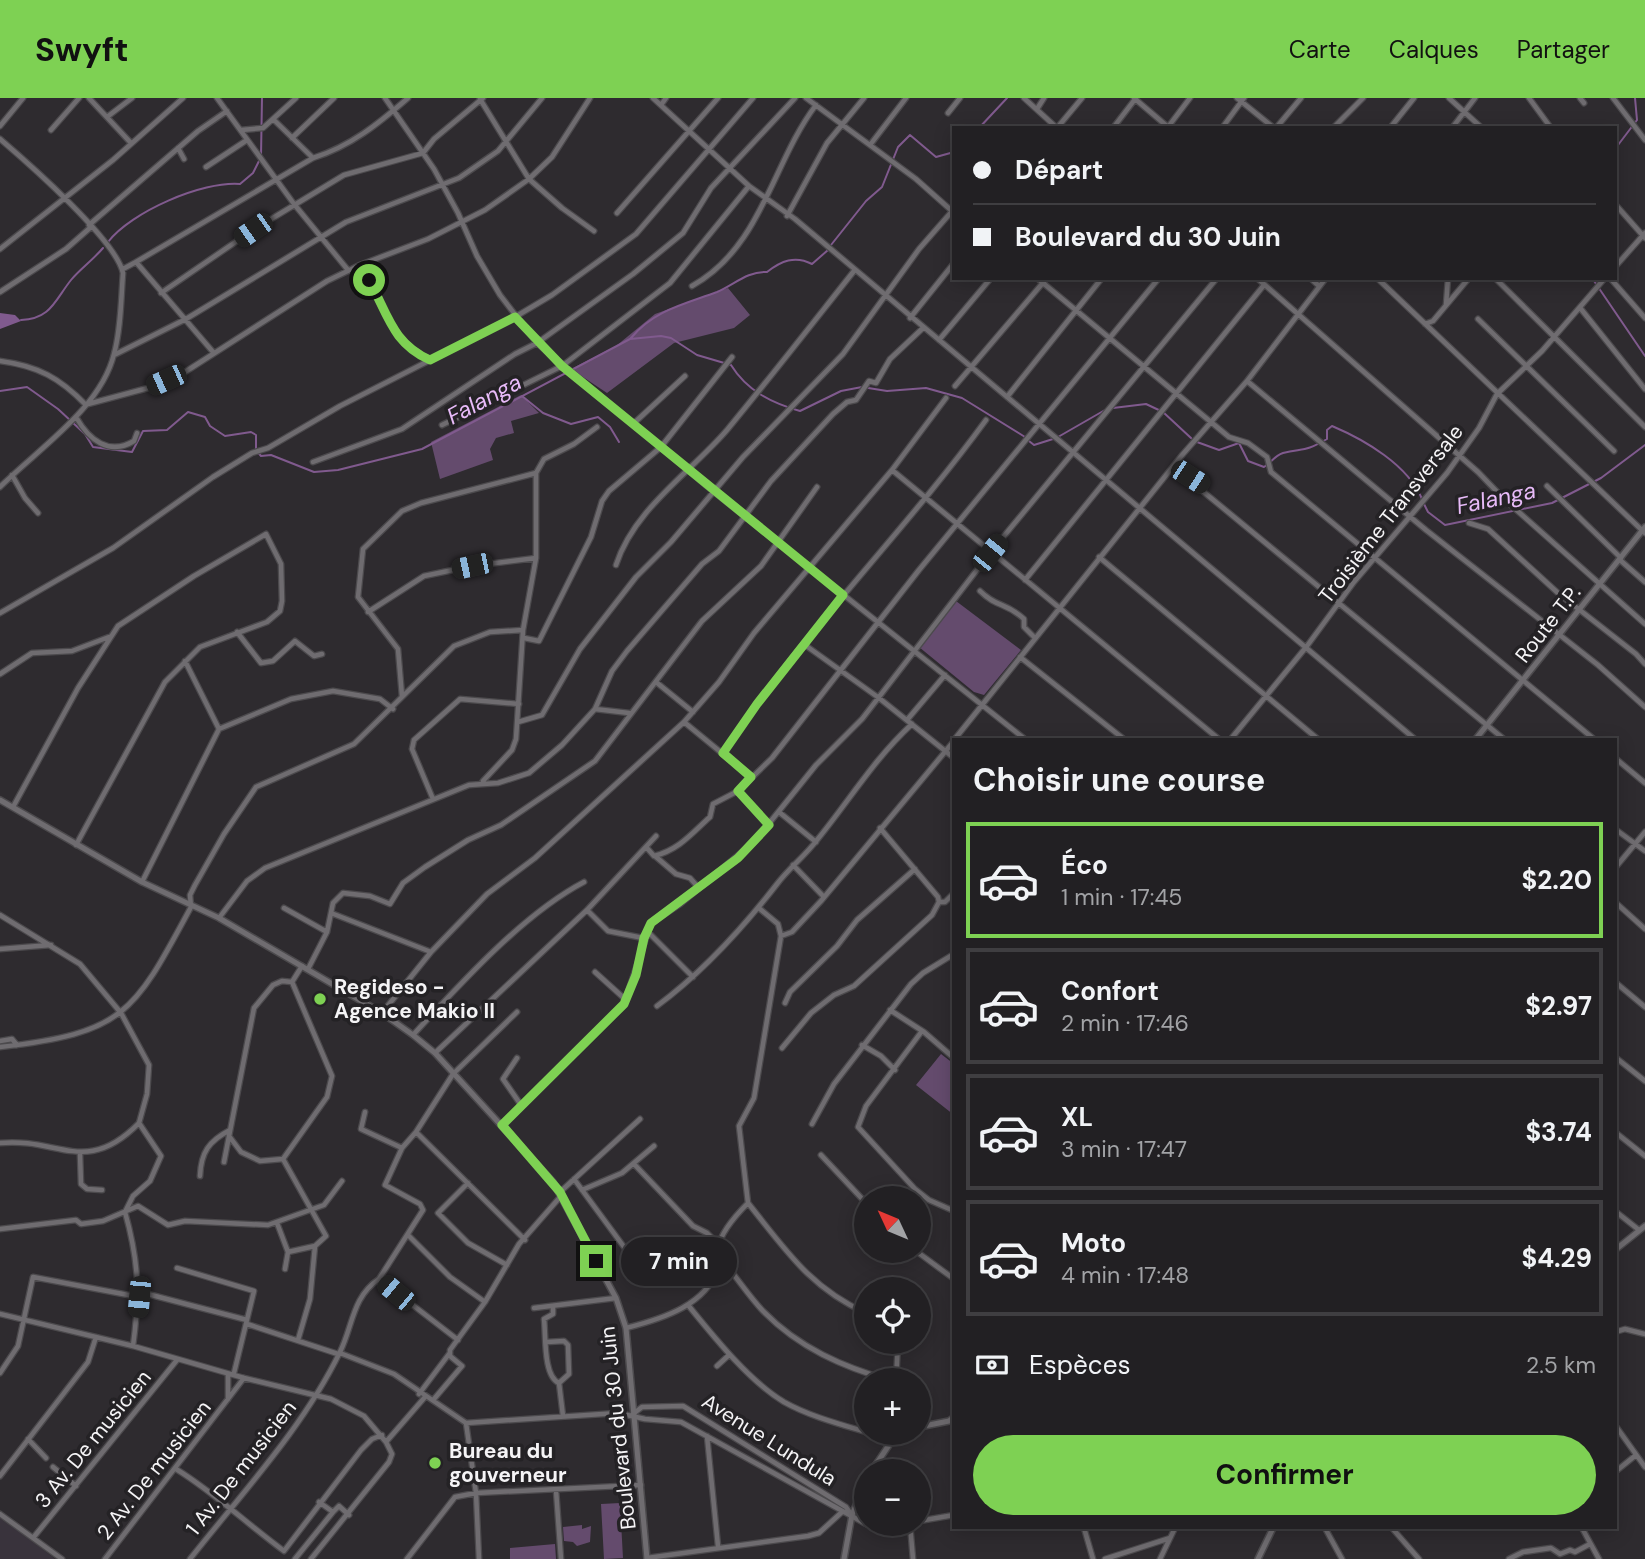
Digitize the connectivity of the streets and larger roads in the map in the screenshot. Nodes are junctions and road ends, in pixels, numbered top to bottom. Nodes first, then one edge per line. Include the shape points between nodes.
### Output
1 (23, 98) edge
2 (79, 98) edge
3 (89, 98) edge
4 (132, 98) edge
5 (183, 98) edge
6 (217, 98) edge
7 (296, 98) edge
8 (334, 98) edge
9 (385, 98) edge
10 (408, 98) edge
11 (542, 98) edge
12 (590, 98) edge
13 (653, 98) edge
14 (666, 98) edge
15 (718, 98) edge
16 (753, 98) edge
17 (795, 98) edge
18 (806, 98) edge
19 (864, 98) edge
20 (906, 98) edge
21 (960, 98) edge
22 (1024, 98) edge
23 (1044, 98) edge
24 (1082, 98) edge
25 (1135, 98) edge
26 (1190, 98) edge
27 (1301, 98) edge
28 (1363, 98) edge
29 (1414, 98) edge
30 (1449, 98) edge
31 (1475, 98) edge
32 (1529, 98) edge
33 (1614, 98) edge
34 (481, 99) edge
35 (1241, 99) edge
36 (661, 105) junction
37 (816, 105) junction
38 (1037, 109) junction
39 (227, 111) junction
40 (393, 111) junction
41 (1465, 111) junction
42 (948, 113) dead end
43 (107, 117) junction
44 (273, 121) junction
45 (0, 126) edge
46 (840, 126) junction
47 (1055, 126) edge
48 (1059, 126) edge
49 (1114, 126) edge
50 (1167, 126) edge
51 (1169, 126) edge
52 (1223, 126) edge
53 (1273, 126) edge
54 (1277, 126) edge
55 (1335, 126) edge
56 (1392, 126) edge
57 (1454, 126) edge
58 (1480, 126) edge
59 (1550, 126) edge
60 (51, 130) dead end
61 (241, 130) junction
62 (688, 130) junction
63 (292, 138) junction
64 (0, 139) edge
65 (247, 140) junction
66 (1645, 141) edge
67 (506, 142) junction
68 (131, 143) junction
69 (870, 145) junction
70 (178, 148) junction
71 (709, 150) junction
72 (423, 153) junction
73 (184, 159) dead end
74 (313, 159) junction
75 (206, 167) dead end
76 (730, 168) junction
77 (529, 179) junction
78 (277, 180) junction
79 (443, 186) junction
80 (749, 187) junction
81 (64, 197) junction
82 (768, 201) junction
83 (294, 204) junction
84 (1617, 206) edge
85 (952, 210) edge
86 (952, 212) edge
87 (617, 213) dead end
88 (787, 216) junction
89 (463, 223) junction
90 (90, 226) junction
91 (594, 230) dead end
92 (1644, 235) edge
93 (322, 236) junction
94 (0, 249) edge
95 (136, 262) junction
96 (360, 265) junction
97 (1617, 265) edge
98 (952, 266) edge
99 (123, 269) junction
100 (348, 270) junction
101 (854, 271) junction
102 (988, 280) edge
103 (1039, 280) edge
104 (1045, 280) edge
105 (1100, 280) edge
106 (1157, 280) edge
107 (1215, 280) edge
108 (1259, 280) edge
109 (1312, 280) edge
110 (1324, 280) edge
111 (1379, 280) edge
112 (1448, 280) edge
113 (1467, 280) edge
114 (1497, 280) edge
115 (1605, 280) edge
116 (1609, 280) edge
117 (1042, 283) junction
118 (1265, 285) junction
119 (692, 286) dead end
120 (1319, 286) junction
121 (0, 292) edge
122 (161, 293) junction
123 (885, 297) junction
124 (1446, 307) junction
125 (1581, 309) junction
126 (1074, 312) junction
127 (1297, 313) junction
128 (515, 317) junction
129 (910, 318) junction
130 (1645, 318) edge
131 (186, 319) junction
132 (1478, 319) dead end
133 (1425, 324) junction
134 (923, 328) junction
135 (1554, 334) junction
136 (1108, 337) junction
137 (939, 340) junction
138 (537, 343) junction
139 (213, 352) junction
140 (114, 355) junction
141 (430, 360) junction
142 (0, 361) edge
143 (729, 362) dead end
144 (1526, 365) junction
145 (1142, 366) junction
146 (564, 367) junction
147 (972, 369) junction
148 (685, 376) dead end
149 (1247, 381) junction
150 (956, 386) dead end
151 (1645, 389) edge
152 (1176, 394) junction
153 (1497, 394) junction
154 (1007, 397) junction
155 (946, 398) dead end
156 (87, 405) junction
157 (75, 419) junction
158 (986, 420) dead end
159 (1040, 423) junction
160 (1211, 423) junction
161 (633, 424) junction
162 (442, 425) dead end
163 (597, 427) dead end
164 (1645, 428) edge
165 (136, 433) dead end
166 (661, 447) junction
167 (1614, 451) dead end
168 (1072, 452) junction
169 (1458, 456) junction
170 (313, 462) dead end
171 (1173, 469) junction
172 (688, 470) junction
173 (892, 470) junction
174 (536, 473) junction
175 (12, 475) junction
176 (1107, 482) junction
177 (1546, 485) dead end
178 (0, 487) edge
179 (817, 487) dead end
180 (713, 491) junction
181 (923, 498) junction
182 (1140, 509) junction
183 (38, 513) dead end
184 (745, 516) junction
185 (1410, 516) junction
186 (1469, 523) dead end
187 (958, 525) junction
188 (1644, 530) edge
189 (777, 541) junction
190 (990, 553) junction
191 (1099, 557) junction
192 (536, 558) junction
193 (1376, 559) junction
194 (1620, 559) junction
195 (616, 565) dead end
196 (811, 567) junction
197 (1025, 580) junction
198 (1645, 582) edge
199 (1600, 583) junction
200 (980, 592) dead end
201 (843, 595) junction
202 (1340, 603) junction
203 (1059, 607) junction
204 (1581, 610) junction
205 (368, 612) junction
206 (0, 613) edge
207 (878, 622) junction
208 (1645, 624) edge
209 (523, 630) junction
210 (237, 632) junction
211 (1561, 636) junction
212 (111, 637) junction
213 (524, 638) junction
214 (1035, 638) junction
215 (805, 645) junction
216 (1307, 646) junction
217 (914, 651) junction
218 (321, 654) dead end
219 (1020, 657) junction
220 (185, 659) junction
221 (1645, 664) edge
222 (841, 672) junction
223 (0, 674) edge
224 (945, 675) junction
225 (1523, 681) junction
226 (656, 682) junction
227 (1266, 695) junction
228 (402, 696) junction
229 (879, 698) junction
230 (519, 704) junction
231 (981, 704) junction
232 (1645, 707) edge
233 (393, 709) junction
234 (595, 709) junction
235 (693, 712) junction
236 (629, 713) junction
237 (518, 722) junction
238 (684, 722) junction
239 (910, 722) junction
240 (1487, 725) junction
241 (219, 729) junction
242 (956, 738) edge
243 (1024, 738) edge
244 (1122, 738) edge
245 (1218, 738) edge
246 (1232, 738) edge
247 (1317, 738) edge
248 (1414, 738) edge
249 (1477, 738) edge
250 (1503, 738) edge
251 (1593, 738) edge
252 (952, 743) edge
253 (946, 752) junction
254 (723, 753) junction
255 (952, 756) edge
256 (1617, 760) edge
257 (751, 777) junction
258 (483, 782) junction
259 (1645, 783) edge
260 (738, 791) junction
261 (433, 799) junction
262 (0, 800) edge
263 (13, 807) junction
264 (779, 812) junction
265 (769, 825) junction
266 (880, 828) junction
267 (1617, 830) edge
268 (1645, 832) edge
269 (656, 836) dead end
270 (816, 842) junction
271 (1634, 843) junction
272 (76, 846) junction
273 (647, 848) junction
274 (1645, 851) edge
275 (654, 856) junction
276 (793, 865) junction
277 (1617, 865) edge
278 (915, 869) junction
279 (142, 882) junction
280 (584, 882) dead end
281 (698, 887) junction
282 (952, 894) edge
283 (824, 897) junction
284 (939, 902) junction
285 (1617, 904) edge
286 (191, 908) junction
287 (284, 908) dead end
288 (760, 909) junction
289 (587, 910) junction
290 (331, 913) junction
291 (0, 915) edge
292 (219, 918) junction
293 (1645, 929) edge
294 (647, 931) junction
295 (327, 932) junction
296 (781, 936) junction
297 (644, 938) junction
298 (52, 945) junction
299 (0, 949) edge
300 (431, 952) junction
301 (952, 955) edge
302 (305, 968) junction
303 (595, 972) dead end
304 (693, 977) junction
305 (292, 982) junction
306 (1617, 984) edge
307 (626, 1000) junction
308 (785, 1003) dead end
309 (657, 1006) dead end
310 (1645, 1007) edge
311 (890, 1010) junction
312 (517, 1012) dead end
313 (121, 1013) junction
314 (382, 1013) junction
315 (922, 1031) junction
316 (413, 1035) junction
317 (0, 1041) edge
318 (17, 1045) junction
319 (863, 1045) junction
320 (0, 1047) edge
321 (782, 1048) dead end
322 (435, 1053) junction
323 (952, 1056) edge
324 (517, 1058) dead end
325 (1617, 1059) edge
326 (895, 1070) junction
327 (453, 1074) junction
328 (1645, 1081) edge
329 (521, 1105) junction
330 (365, 1112) dead end
331 (640, 1119) dead end
332 (139, 1123) junction
333 (812, 1124) dead end
334 (502, 1125) junction
335 (416, 1132) junction
336 (230, 1133) junction
337 (1617, 1134) edge
338 (0, 1143) edge
339 (654, 1146) dead end
340 (402, 1148) junction
341 (80, 1154) junction
342 (821, 1154) dead end
343 (1645, 1156) edge
344 (284, 1159) junction
345 (224, 1162) dead end
346 (634, 1164) junction
347 (200, 1176) dead end
348 (574, 1179) junction
349 (342, 1181) dead end
350 (468, 1183) junction
351 (102, 1190) dead end
352 (582, 1190) junction
353 (854, 1190) edge
354 (561, 1194) junction
355 (748, 1203) junction
356 (314, 1209) junction
357 (952, 1210) edge
358 (125, 1212) junction
359 (1617, 1213) edge
360 (277, 1223) junction
361 (1645, 1226) edge
362 (0, 1229) edge
363 (1639, 1230) junction
364 (408, 1235) junction
365 (525, 1240) junction
366 (719, 1245) junction
367 (315, 1246) junction
368 (1617, 1248) edge
369 (627, 1251) dead end
370 (288, 1252) junction
371 (721, 1259) junction
372 (931, 1262) edge
373 (507, 1265) junction
374 (177, 1268) dead end
375 (285, 1269) dead end
376 (952, 1278) edge
377 (379, 1279) junction
378 (139, 1294) junction
379 (615, 1298) junction
380 (485, 1302) junction
381 (688, 1305) junction
382 (553, 1307) junction
383 (854, 1307) edge
384 (534, 1308) dead end
385 (0, 1314) edge
386 (24, 1319) junction
387 (247, 1322) junction
388 (626, 1328) junction
389 (1617, 1331) edge
390 (1645, 1334) edge
391 (96, 1337) junction
392 (298, 1340) junction
393 (458, 1340) junction
394 (547, 1342) junction
395 (133, 1346) junction
396 (339, 1353) junction
397 (450, 1353) junction
398 (729, 1355) junction
399 (177, 1360) junction
400 (717, 1366) dead end
401 (854, 1368) edge
402 (0, 1373) edge
403 (231, 1373) junction
404 (244, 1378) junction
405 (559, 1384) junction
406 (419, 1394) junction
407 (317, 1397) junction
408 (425, 1397) junction
409 (434, 1399) junction
410 (228, 1400) junction
411 (633, 1415) junction
412 (563, 1416) junction
413 (952, 1421) edge
414 (466, 1423) junction
415 (931, 1425) edge
416 (1617, 1427) edge
417 (854, 1428) edge
418 (382, 1435) junction
419 (707, 1435) junction
420 (28, 1439) junction
421 (386, 1441) junction
422 (1636, 1455) junction
423 (46, 1458) dead end
424 (53, 1467) dead end
425 (1645, 1467) edge
426 (176, 1469) junction
427 (1617, 1470) edge
428 (0, 1476) edge
429 (642, 1485) junction
430 (76, 1486) junction
431 (556, 1490) junction
432 (476, 1493) junction
433 (319, 1502) junction
434 (229, 1510) junction
435 (854, 1510) edge
436 (333, 1512) junction
437 (842, 1513) junction
438 (0, 1514) edge
439 (349, 1515) junction
440 (852, 1515) junction
441 (952, 1515) edge
442 (931, 1519) edge
443 (1084, 1529) edge
444 (1174, 1529) edge
445 (1273, 1529) edge
446 (1326, 1529) edge
447 (1393, 1529) edge
448 (1582, 1529) edge
449 (911, 1536) edge
450 (33, 1538) junction
451 (1170, 1538) junction
452 (1590, 1544) junction
453 (718, 1546) junction
454 (647, 1558) edge
455 (62, 1559) edge
456 (105, 1559) edge
457 (190, 1559) edge
458 (295, 1559) edge
459 (311, 1559) edge
460 (407, 1559) edge
461 (479, 1559) edge
462 (561, 1559) edge
463 (844, 1559) edge
464 (913, 1559) edge
465 (1093, 1559) edge
466 (1105, 1559) edge
467 (1160, 1559) edge
468 (1258, 1559) edge
469 (1342, 1559) edge
470 (1419, 1559) edge
471 (1509, 1559) edge
472 (1599, 1559) edge

1 - 45 street
2 - 60 street
3 - 43 street
4 - 43 street
5 - 68 street
6 - 39 street
7 - 44 street
8 - 63 street
9 - 40 street
10 - 40 street
11 - 67 street
12 - 77 street via 552,158
13 - 36 street
14 - 36 street
15 - 62 street
16 - 71 street
17 - 76 street
18 - 37 street
19 - 46 street
20 - 69 street
21 - 42 street
22 - 38 street
23 - 38 street
24 - 48 street
25 - 49 street
25 - 50 street
26 - 51 street
27 - 54 street
28 - 55 street
29 - 56 street
30 - 41 street
31 - 41 street
32 - 59 street
33 - 66 street
34 - 67 street
34 - 72 street
35 - 52 street
35 - 53 street
36 - 62 street
37 - 46 street
37 - 82 street via 783,161
38 - 47 street
39 - 61 street
39 - 70 street
40 - 72 street
40 - 74 street via 371,131
41 - 57 street
41 - 58 street
43 - 68 street
44 - 61 street via 261,129
44 - 63 street
46 - 69 street
46 - 88 street
61 - 65 street
62 - 71 street
62 - 87 street
63 - 74 street
64 - 81 street
65 - 75 street
65 - 78 street
67 - 77 street
67 - 79 street via 477,167
68 - 81 street
69 - 85 street
70 - 73 street
70 - 90 street
71 - 76 street
71 - 128 street via 636,234
72 - 79 street
72 - 83 street via 353,171
74 - 78 street
76 - 80 street
76 - 138 street via 671,244
77 - 89 street
77 - 91 street
78 - 83 street
78 - 95 street
79 - 89 street
79 - 93 street via 368,212
80 - 82 street
80 - 146 street via 670,283
81 - 90 street
81 - 94 street
82 - 88 street
82 - 119 street via 741,242
83 - 93 street
83 - 122 street
84 - 92 street
86 - 123 street
88 - 101 street
89 - 96 street
89 - 128 street via 477,256
90 - 99 street
90 - 121 street via 66,249
92 - 97 street
93 - 100 street
93 - 131 street
95 - 99 street
95 - 122 street
96 - 100 street
96 - 141 street via 393,333
98 - 129 street
99 - 140 street
100 - 139 street
101 - 123 street
101 - 172 street via 726,430
102 - 137 street
103 - 117 street
104 - 117 street
105 - 126 street
106 - 136 street
107 - 145 street
108 - 118 street
109 - 120 street
110 - 120 street
111 - 133 street
112 - 124 street
113 - 124 street
114 - 135 street
115 - 125 street, Troisième Transversale
116 - 130 street
117 - 126 street
117 - 147 street
118 - 127 street
118 - 152 street
120 - 127 street
122 - 131 street
123 - 129 street
123 - 180 street via 843,354
124 - 133 street
125 - 135 street, Troisième Transversale
125 - 151 street
126 - 136 street
126 - 154 street
127 - 149 street
127 - 169 street
128 - 138 street
128 - 141 street
129 - 134 street
131 - 139 street
131 - 140 street
132 - 144 street
133 - 153 street
134 - 137 street
134 - 184 street via 890,359 876,383 869,381 856,400 832,414
135 - 144 street, Troisième Transversale
135 - 164 street
136 - 145 street
136 - 159 street
137 - 147 street
138 - 146 street
138 - 170 street via 402,429
139 - 156 street via 185,372 148,388
140 - 156 street
141 - 206 street via 213,477 113,548
142 - 156 street via 42,370
143 - 166 street
144 - 153 street, Troisième Transversale
144 - 167 street
145 - 152 street
145 - 168 street
146 - 161 street
146 - 162 street
147 - 150 street
147 - 154 street
148 - 161 street
149 - 160 street
149 - 185 street
152 - 160 street
152 - 176 street
153 - 169 street, Troisième Transversale
153 - 188 street
154 - 159 street
155 - 173 street
156 - 157 street
157 - 165 street via 101,444 119,448 134,441
157 - 175 street
158 - 181 street
159 - 168 street
159 - 187 street
160 - 171 street
160 - 193 street via 1229,437 1248,443 1268,461 1271,472
161 - 166 street
163 - 174 street via 544,459
166 - 172 street
166 - 213 street via 609,491 540,641
168 - 176 street
168 - 190 street
169 - 185 street, Troisième Transversale
169 - 199 street
171 - 182 street
171 - 202 street via 1202,485 1200,489
172 - 180 street
172 - 195 street via 642,518 622,545
173 - 181 street
173 - 196 street
174 - 192 street
174 - 205 street via 421,503 395,515 361,552 358,597
175 - 178 street
175 - 183 street
176 - 182 street
176 - 197 street
177 - 194 street
179 - 189 street
180 - 184 street
180 - 237 street via 614,604 580,649 542,715
181 - 187 street
181 - 201 street
182 - 191 street
182 - 216 street
184 - 189 street
184 - 234 street via 627,651
185 - 193 street, Troisième Transversale
185 - 211 street
186 - 204 street via 1488,528
187 - 190 street
187 - 207 street
188 - 194 street, Route T.P.
189 - 196 street
189 - 226 street via 753,576 702,621
190 - 197 street
190 - 217 street
191 - 203 street
191 - 227 street
192 - 205 street via 424,576
192 - 209 street
193 - 202 street, Troisième Transversale
193 - 225 street
194 - 198 street
194 - 199 street, Route T.P.
196 - 201 street
196 - 235 street
197 - 203 street
199 - 204 street, Route T.P.
199 - 208 street
200 - 214 street via 993,604 1011,607
201 - 207 street
201 - 215 street
202 - 216 street, Troisième Transversale
202 - 240 street
203 - 214 street
203 - 245 street
204 - 211 street, Route T.P.
204 - 221 street
205 - 228 street via 398,649
207 - 217 street
207 - 222 street
209 - 213 street
209 - 228 street via 490,632 454,646
210 - 212 street via 267,622 282,601 281,564 266,534 125,620
210 - 218 street via 261,663 273,661 295,641 314,656
210 - 220 street via 209,642
211 - 225 street, Route T.P.
211 - 232 street
212 - 223 street via 72,651 32,653
212 - 263 street
213 - 230 street
214 - 219 street
215 - 222 street
215 - 254 street
216 - 227 street, Troisième Transversale
216 - 248 street
217 - 224 street
217 - 229 street
219 - 231 street
219 - 244 street
220 - 241 street
220 - 272 street via 156,695
222 - 229 street
222 - 257 street via 772,758
224 - 231 street
224 - 239 street
225 - 240 street, Route T.P.
225 - 251 street
226 - 235 street
226 - 236 street
227 - 246 street, Troisième Transversale
227 - 247 street
228 - 233 street
229 - 239 street
229 - 264 street
230 - 237 street
230 - 261 street via 460,699 417,737 412,749
231 - 242 street
231 - 243 street
233 - 241 street via 380,699 333,691 291,699
233 - 286 street via 345,749 251,791 195,885
234 - 236 street
234 - 258 street via 536,769 498,783
235 - 238 street
236 - 290 street via 585,770 500,825 434,860 404,883 390,904 343,893
237 - 258 street via 512,750
238 - 254 street
238 - 300 street via 534,858 501,882
239 - 253 street
239 - 270 street via 879,755
240 - 249 street, Route T.P.
240 - 250 street
241 - 279 street
252 - 253 street
253 - 255 street
253 - 266 street
254 - 257 street
256 - 259 street
257 - 260 street
258 - 261 street
260 - 265 street
260 - 275 street via 713,804 710,817 684,844
261 - 292 street via 265,868 247,881
262 - 263 street, Boulevard du 30 Juin
263 - 272 street, Boulevard du 30 Juin
264 - 265 street
264 - 270 street
265 - 281 street via 738,858
266 - 278 street
266 - 283 street
267 - 271 street
268 - 271 street
269 - 273 street
270 - 276 street
271 - 274 street
271 - 277 street
272 - 279 street, Boulevard du 30 Juin
273 - 275 street
273 - 289 street
275 - 281 street
276 - 283 street
276 - 288 street
278 - 284 street
278 - 308 street via 857,920
279 - 286 street, Boulevard du 30 Juin
280 - 316 street via 551,903 473,971
281 - 294 street
282 - 284 street
283 - 296 street via 792,932
284 - 321 street via 932,915 854,986 811,1013
285 - 293 street
286 - 292 street, Boulevard du 30 Juin
286 - 313 street via 149,984
287 - 295 street
288 - 296 street via 778,924
288 - 304 street
289 - 297 street via 608,931
289 - 322 street
290 - 295 street
290 - 300 street
291 - 298 street
292 - 302 street, Boulevard du 30 Juin
294 - 297 street
294 - 304 street
295 - 302 street
296 - 355 street via 754,1098 739,1126
297 - 307 street
298 - 299 street
298 - 313 street via 80,964
300 - 314 street
301 - 311 street via 923,973
302 - 305 street
302 - 314 street, Boulevard du 30 Juin
303 - 307 street
304 - 309 street
305 - 336 street via 273,985 254,1008
305 - 344 street via 332,1076 327,1097
306 - 310 street
307 - 329 street
311 - 315 street
311 - 319 street
312 - 327 street
313 - 318 street via 74,1036
313 - 332 street via 149,1065
314 - 316 street, Boulevard du 30 Juin
315 - 323 street
315 - 326 street
316 - 322 street, Boulevard du 30 Juin
317 - 318 street via 12,1039
318 - 320 street
319 - 326 street
319 - 333 street
322 - 327 street, Boulevard du 30 Juin
324 - 329 street via 503,1079
325 - 328 street
326 - 357 street via 866,1106 858,1127 915,1189
327 - 334 street, Boulevard du 30 Juin
327 - 335 street
329 - 334 street
330 - 340 street via 361,1129
331 - 348 street
332 - 341 street via 109,1145
332 - 358 street via 161,1156 150,1181 133,1196
334 - 354 street, Boulevard du 30 Juin
335 - 340 street
335 - 350 street
336 - 344 street via 241,1152 260,1161
336 - 345 street
336 - 347 street via 213,1139 202,1156
337 - 343 street
338 - 341 street via 24,1142
339 - 346 street
340 - 364 street, 1 Av. De musicien via 384,1185 422,1205
341 - 351 street via 81,1184
342 - 353 street
344 - 356 street
346 - 352 street
346 - 366 street via 685,1219
348 - 352 street
348 - 354 street
349 - 356 street via 331,1199
350 - 365 street
350 - 373 street via 438,1213 468,1243
352 - 369 street
354 - 365 street
354 - 379 street, Boulevard du 30 Juin
355 - 366 street
355 - 383 street via 806,1276
356 - 360 street
356 - 367 street via 327,1237
358 - 360 street via 143,1208 168,1225 185,1221 255,1227
358 - 362 street via 81,1224 76,1220
358 - 378 street via 134,1241
359 - 363 street
360 - 370 street
361 - 363 street
363 - 368 street
364 - 377 street, 1 Av. De musicien
364 - 380 street via 450,1277
365 - 373 street
366 - 371 street
367 - 370 street
367 - 392 street via 310,1299
370 - 375 street
371 - 381 street via 709,1284
371 - 401 street via 763,1311 810,1349
372 - 376 street
373 - 380 street
374 - 387 street via 253,1290
377 - 393 street
377 - 396 street, 1 Av. De musicien via 369,1285 354,1309
378 - 386 street via 34,1276
378 - 387 street
378 - 395 street
379 - 382 street
379 - 388 street, Boulevard du 30 Juin
380 - 393 street
381 - 388 street
381 - 398 street
382 - 384 street
382 - 394 street via 553,1314 544,1319
385 - 386 street
386 - 391 street
386 - 402 street via 16,1352
387 - 392 street
387 - 403 street
388 - 411 street, Boulevard du 30 Juin
389 - 390 street
391 - 395 street
391 - 420 street via 88,1362
392 - 396 street
393 - 397 street
394 - 405 street via 547,1369
394 - 405 street via 568,1345 569,1374
395 - 399 street
396 - 406 street via 394,1374
396 - 407 street, 1 Av. De musicien
397 - 406 street
397 - 409 street via 462,1366
398 - 400 street
398 - 417 street via 781,1400
399 - 403 street
399 - 430 street, 3 Av. De musicien
403 - 404 street
403 - 410 street
404 - 407 street
404 - 410 street, 2 Av. De musicien
405 - 412 street
406 - 408 street
407 - 418 street via 351,1407
407 - 434 street, 1 Av. De musicien
408 - 409 street
408 - 421 street
409 - 414 street
410 - 426 street, 2 Av. De musicien
411 - 412 street, Avenue Lundula
411 - 419 street, Avenue Lundula via 681,1422
411 - 429 street, Boulevard du 30 Juin
411 - 440 street, Avenue Lundula via 642,1407 683,1406
412 - 414 street, Avenue Lundula
413 - 415 street
414 - 432 street
416 - 422 street
418 - 421 street
418 - 433 street via 366,1445
419 - 437 street, Avenue Lundula
419 - 453 street
420 - 423 street
420 - 428 street
421 - 439 street via 393,1454 389,1462
422 - 425 street
422 - 427 street
424 - 430 street
426 - 434 street via 214,1492
426 - 456 street, 2 Av. De musicien
429 - 431 street
429 - 454 street, Boulevard du 30 Juin
430 - 450 street, 3 Av. De musicien
431 - 432 street
431 - 462 street
432 - 460 street via 456,1497
432 - 461 street
433 - 434 street via 284,1551
433 - 436 street
434 - 457 street, 1 Av. De musicien
435 - 440 street
436 - 439 street via 339,1506
436 - 458 street
437 - 440 street, Avenue Lundula
437 - 453 street via 819,1533
438 - 450 street
439 - 459 street
440 - 463 street
441 - 442 street
443 - 465 street
444 - 451 street
445 - 468 street
446 - 469 street
447 - 470 street
448 - 452 street
449 - 464 street
450 - 455 street
451 - 466 street
451 - 467 street
452 - 471 street via 1575,1552 1535,1549
452 - 472 street
453 - 454 street

